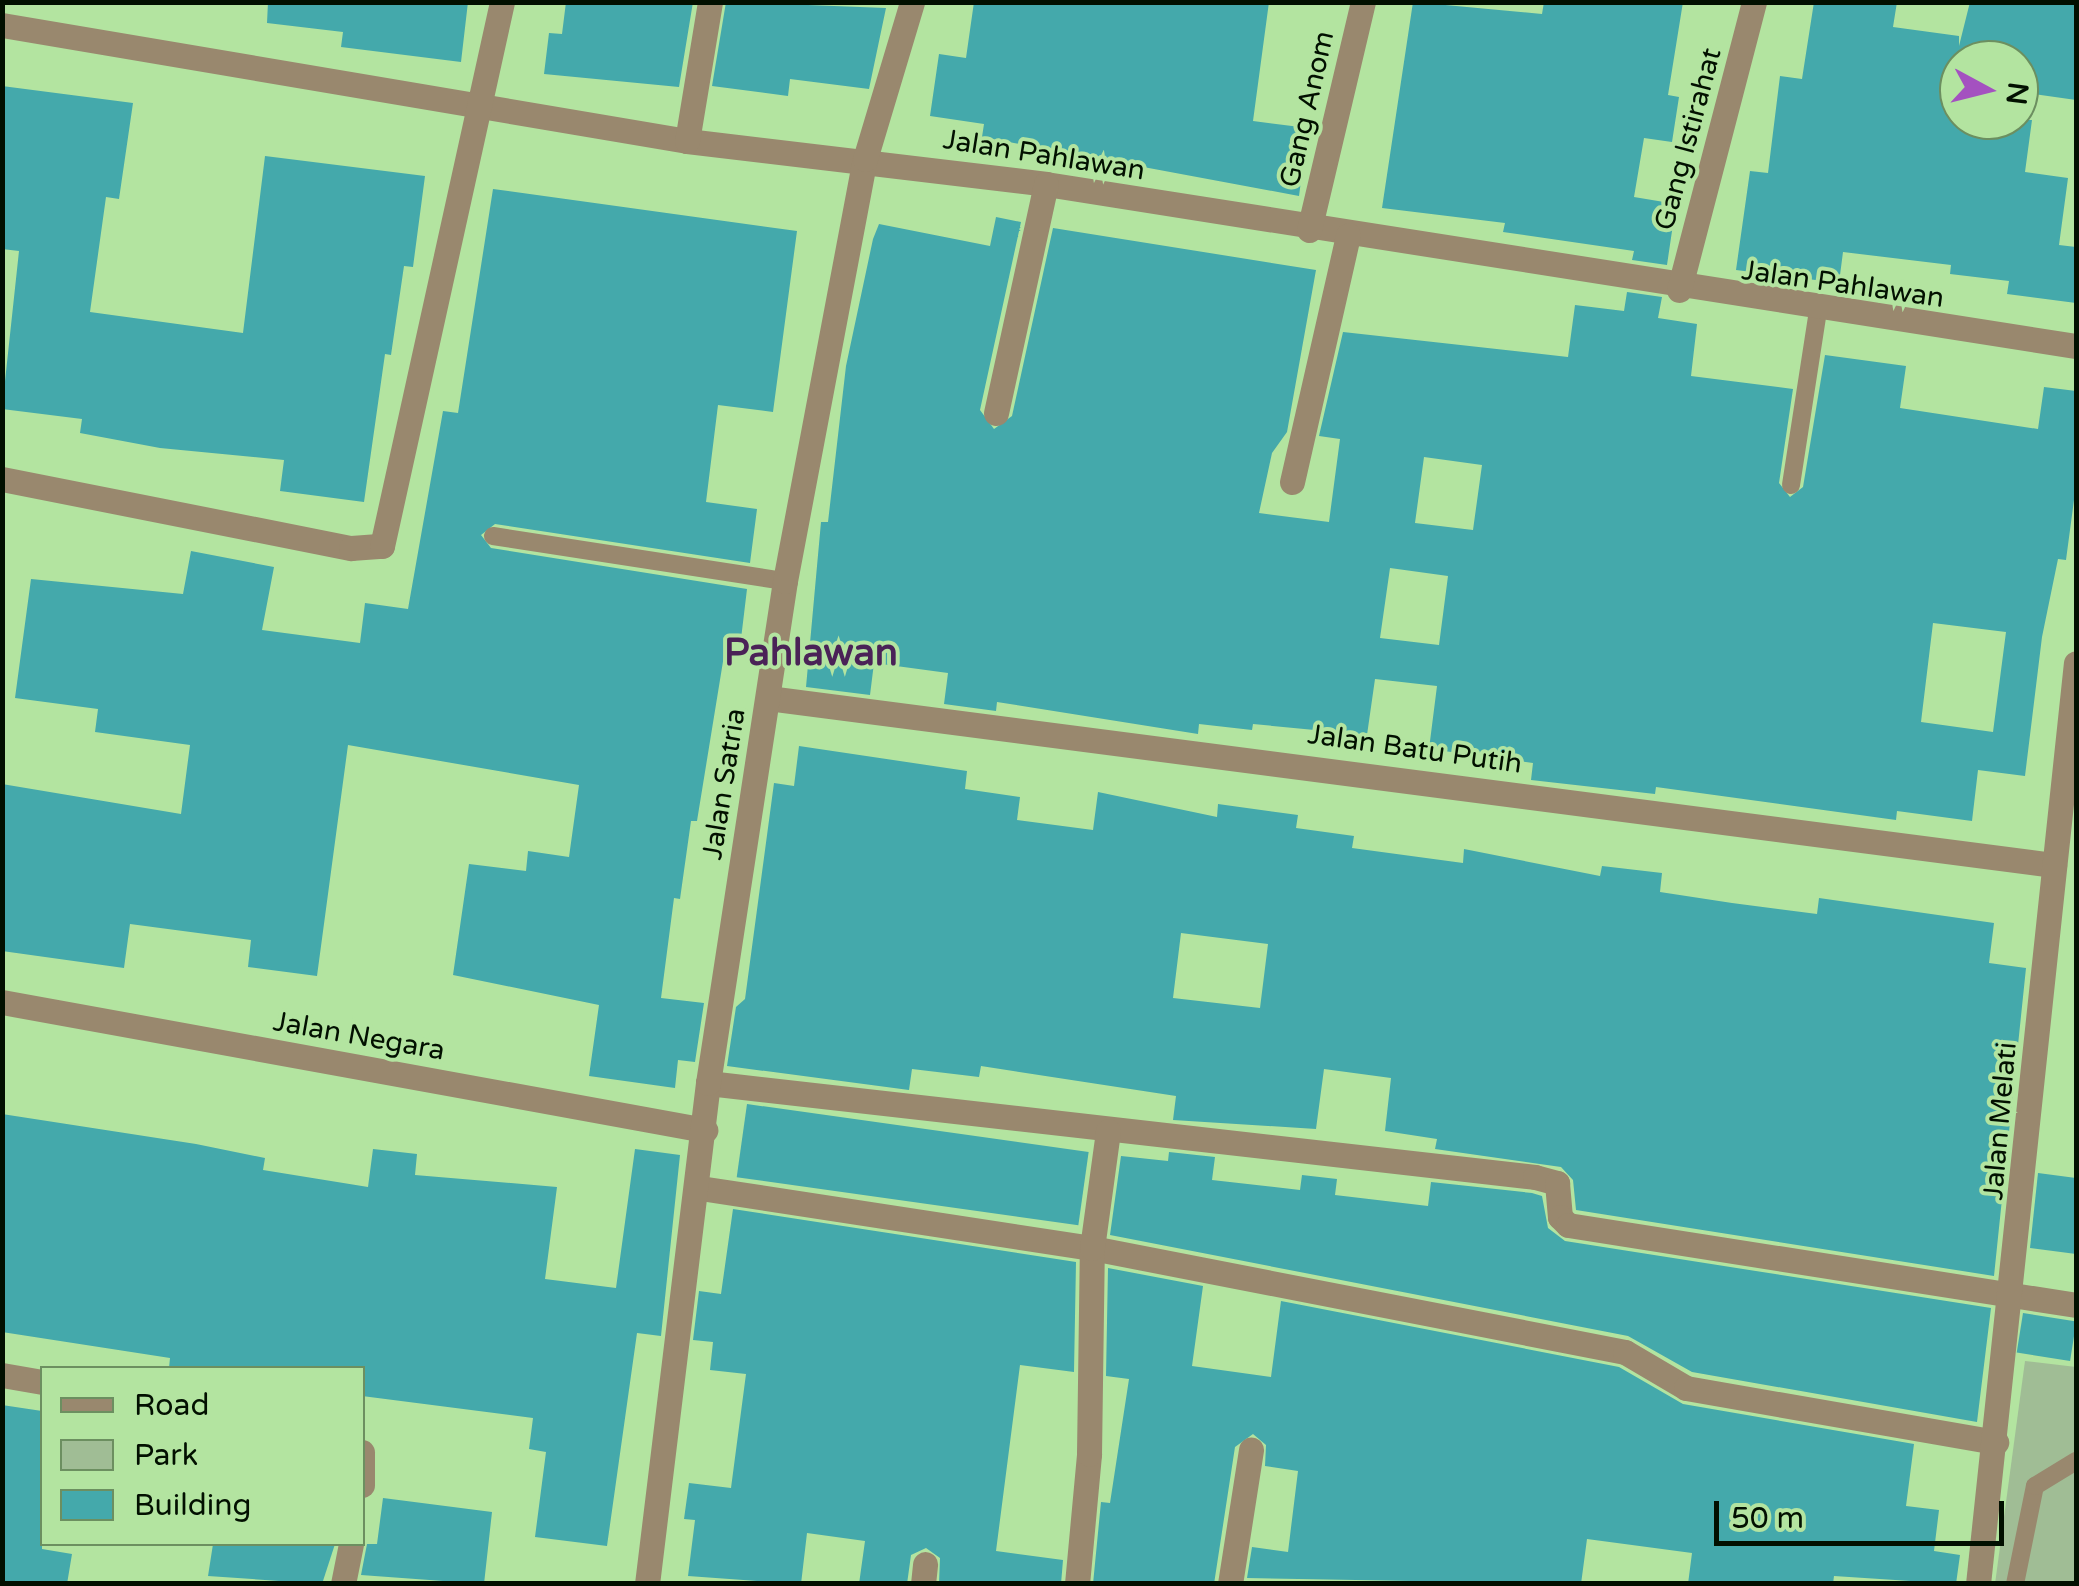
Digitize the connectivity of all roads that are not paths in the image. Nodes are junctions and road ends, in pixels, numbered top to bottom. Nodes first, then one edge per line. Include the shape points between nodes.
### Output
1 (502, 2) edge
2 (710, 2) edge
3 (912, 2) edge
4 (1363, 2) edge
5 (1754, 2) edge
6 (2, 25) edge
7 (484, 108) junction
8 (688, 140) junction
9 (865, 159) junction
10 (1046, 184) junction
11 (1309, 230) junction
12 (1348, 235) junction
13 (1679, 290) junction
14 (1818, 311) junction
15 (2076, 346) edge
16 (996, 413) dead end
17 (2, 480) edge
18 (1292, 482) dead end
19 (1791, 485) dead end
20 (493, 536) dead end
21 (785, 581) junction
22 (2076, 663) edge
23 (768, 698) junction
24 (2054, 864) junction
25 (2, 1002) edge
26 (708, 1083) junction
27 (705, 1130) junction
28 (1108, 1131) junction
29 (700, 1188) junction
30 (1092, 1248) junction
31 (2013, 1296) junction
32 (2076, 1305) edge
33 (2, 1374) edge
34 (40, 1382) edge
35 (1996, 1442) junction
36 (1251, 1450) dead end
37 (2076, 1461) edge
38 (351, 1546) edge
39 (343, 1584) edge
40 (647, 1584) edge
41 (1076, 1584) edge
42 (1230, 1584) edge
43 (1978, 1584) edge
44 (2014, 1584) edge

1 - 7 street
2 - 8 street
3 - 9 street, Jalan Satria
4 - 11 street, Gang Anom
5 - 13 street, Gang Istirahat
6 - 7 street, Jalan Pahlawan
7 - 8 street, Jalan Pahlawan
7 - 17 street via 382,546 352,548
8 - 9 street, Jalan Pahlawan
9 - 10 street, Jalan Pahlawan
9 - 21 street, Jalan Satria
10 - 11 street, Jalan Pahlawan
10 - 16 street
11 - 12 street, Jalan Pahlawan
12 - 13 street, Jalan Pahlawan
12 - 18 street
13 - 14 street, Jalan Pahlawan
14 - 15 street, Jalan Pahlawan
14 - 19 lane
20 - 21 lane
21 - 23 street, Jalan Satria
22 - 24 street, Jalan Melati
23 - 24 street, Jalan Batu Putih
23 - 26 street, Jalan Satria
24 - 31 street, Jalan Melati
25 - 27 street, Jalan Negara
26 - 27 street, Jalan Satria
26 - 28 street
27 - 29 street, Jalan Satria
28 - 30 street
28 - 31 street via 1535,1176 1557,1183 1560,1217 1568,1225
29 - 30 street
29 - 40 street, Jalan Satria
30 - 35 street via 1625,1352 1686,1388
30 - 41 street via 1089,1454
31 - 32 street
31 - 35 street, Jalan Melati
33 - 34 street
35 - 43 street, Jalan Melati
36 - 42 street
37 - 44 lane via 2035,1486
38 - 39 street

